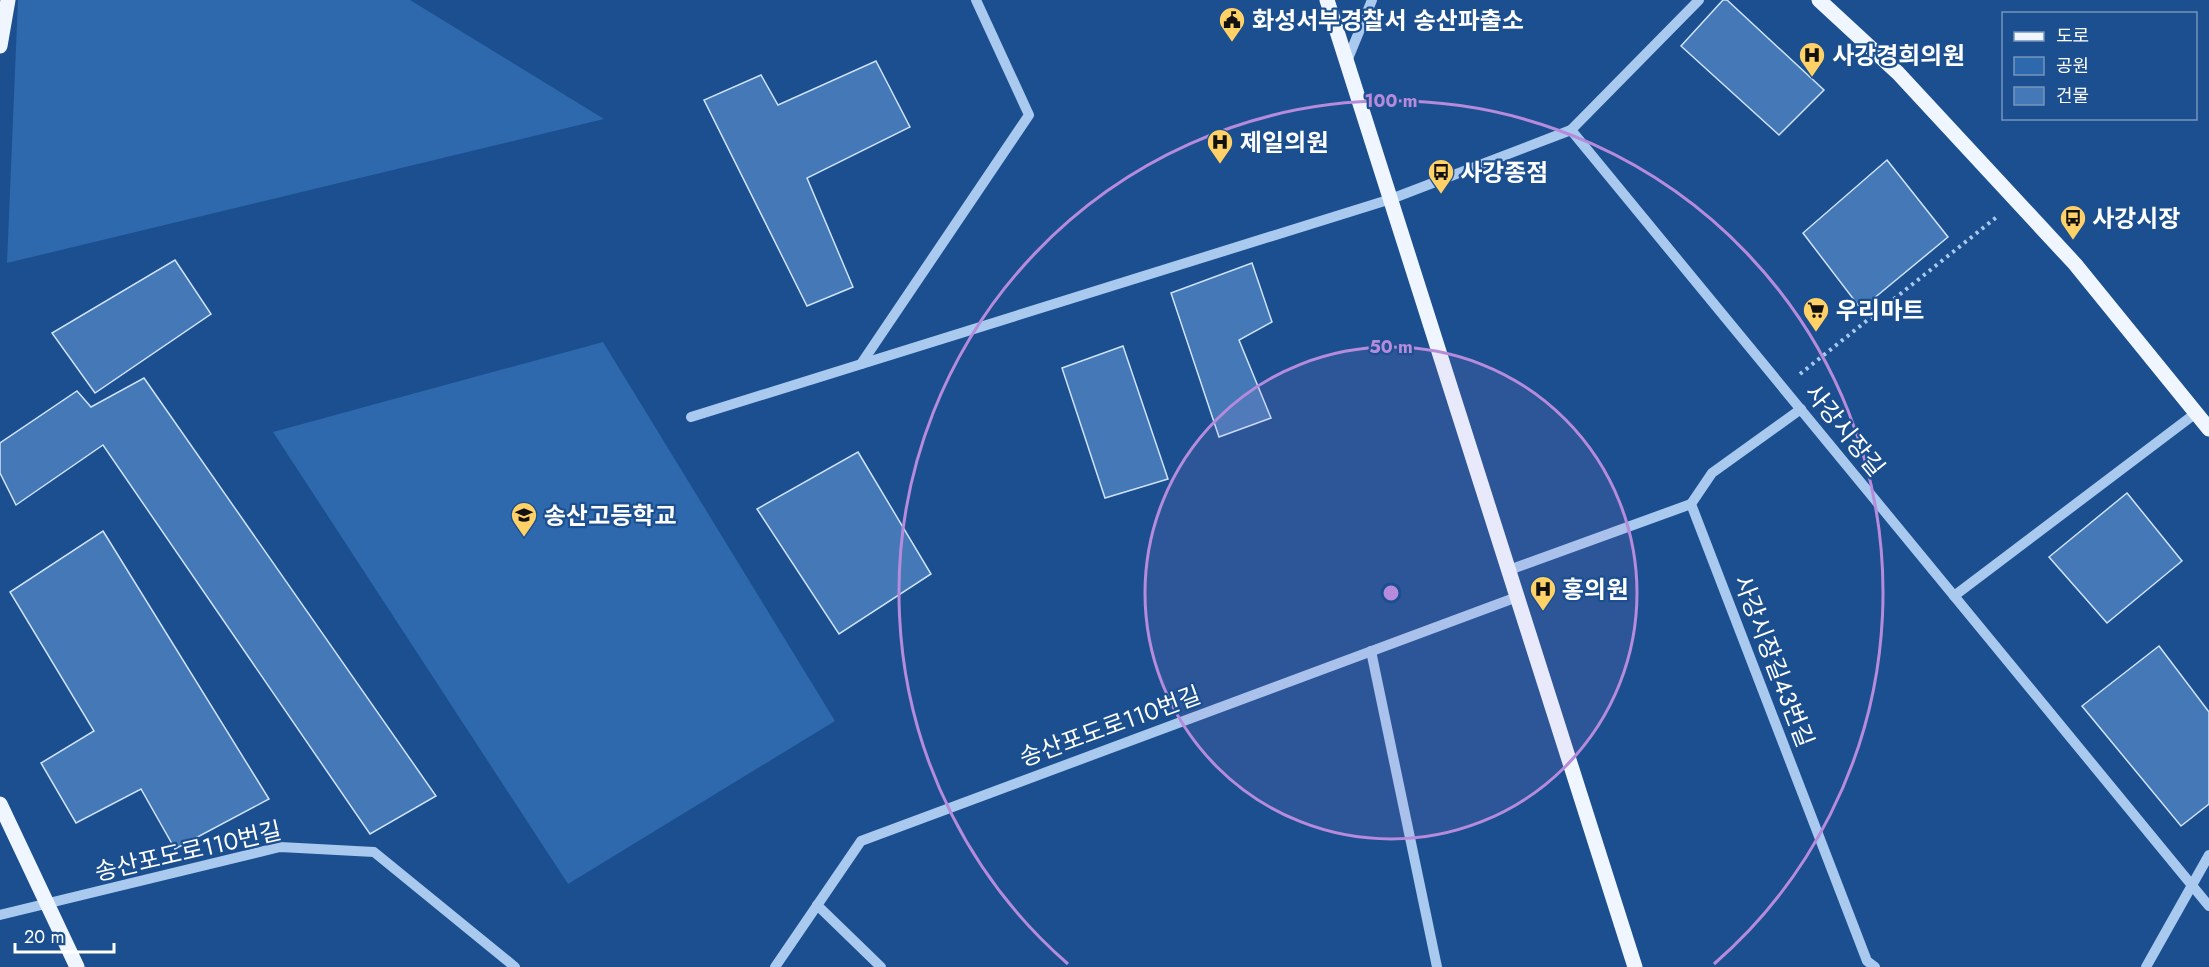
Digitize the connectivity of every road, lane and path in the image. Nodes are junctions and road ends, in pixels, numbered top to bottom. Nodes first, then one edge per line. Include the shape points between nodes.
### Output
1 (8, 0) edge
2 (976, 0) edge
3 (1327, 0) edge
4 (1372, 0) edge
5 (1699, 0) edge
6 (1819, 0) edge
7 (0, 46) edge
8 (1347, 61) junction
9 (1572, 130) junction
10 (1391, 200) junction
11 (2017, 201) junction
12 (861, 364) junction
13 (1783, 387) junction
14 (1801, 409) junction
15 (2196, 413) junction
16 (691, 417) dead end
17 (2209, 429) edge
18 (1691, 504) junction
19 (1509, 570) junction
20 (1954, 596) junction
21 (1517, 597) junction
22 (1371, 651) junction
23 (0, 804) edge
24 (2209, 855) edge
25 (2191, 885) junction
26 (47, 905) junction
27 (817, 905) junction
28 (2209, 906) edge
29 (0, 915) edge
30 (1867, 965) edge
31 (77, 967) edge
32 (515, 967) edge
33 (775, 967) edge
34 (880, 967) edge
35 (1437, 967) edge
36 (1635, 967) edge
37 (2146, 967) edge

1 - 7 main road
2 - 12 street via 1029,115
3 - 8 main road
4 - 8 street
5 - 9 street
6 - 11 main road via 1898,73
8 - 10 main road
9 - 10 street
9 - 13 street, 사강시장길
10 - 12 street
10 - 19 main road
11 - 13 path
11 - 15 main road via 2075,264
12 - 16 street
13 - 14 street, 사강시장길
14 - 18 street via 1712,473
14 - 20 street, 사강시장길
15 - 17 main road
15 - 20 street
18 - 19 street
18 - 30 street, 사강시장길43번길
19 - 21 main road
20 - 25 street, 사강시장길
21 - 22 street, 송산포도로110번길
21 - 36 main road
22 - 27 street, 송산포도로110번길 via 861,841
22 - 35 street
23 - 26 main road
24 - 25 street
25 - 28 street, 사강시장길
25 - 37 street
26 - 29 street, 송산포도로110번길
26 - 31 main road
26 - 32 street, 송산포도로110번길 via 280,847 374,852
27 - 33 street, 송산포도로110번길
27 - 34 street

